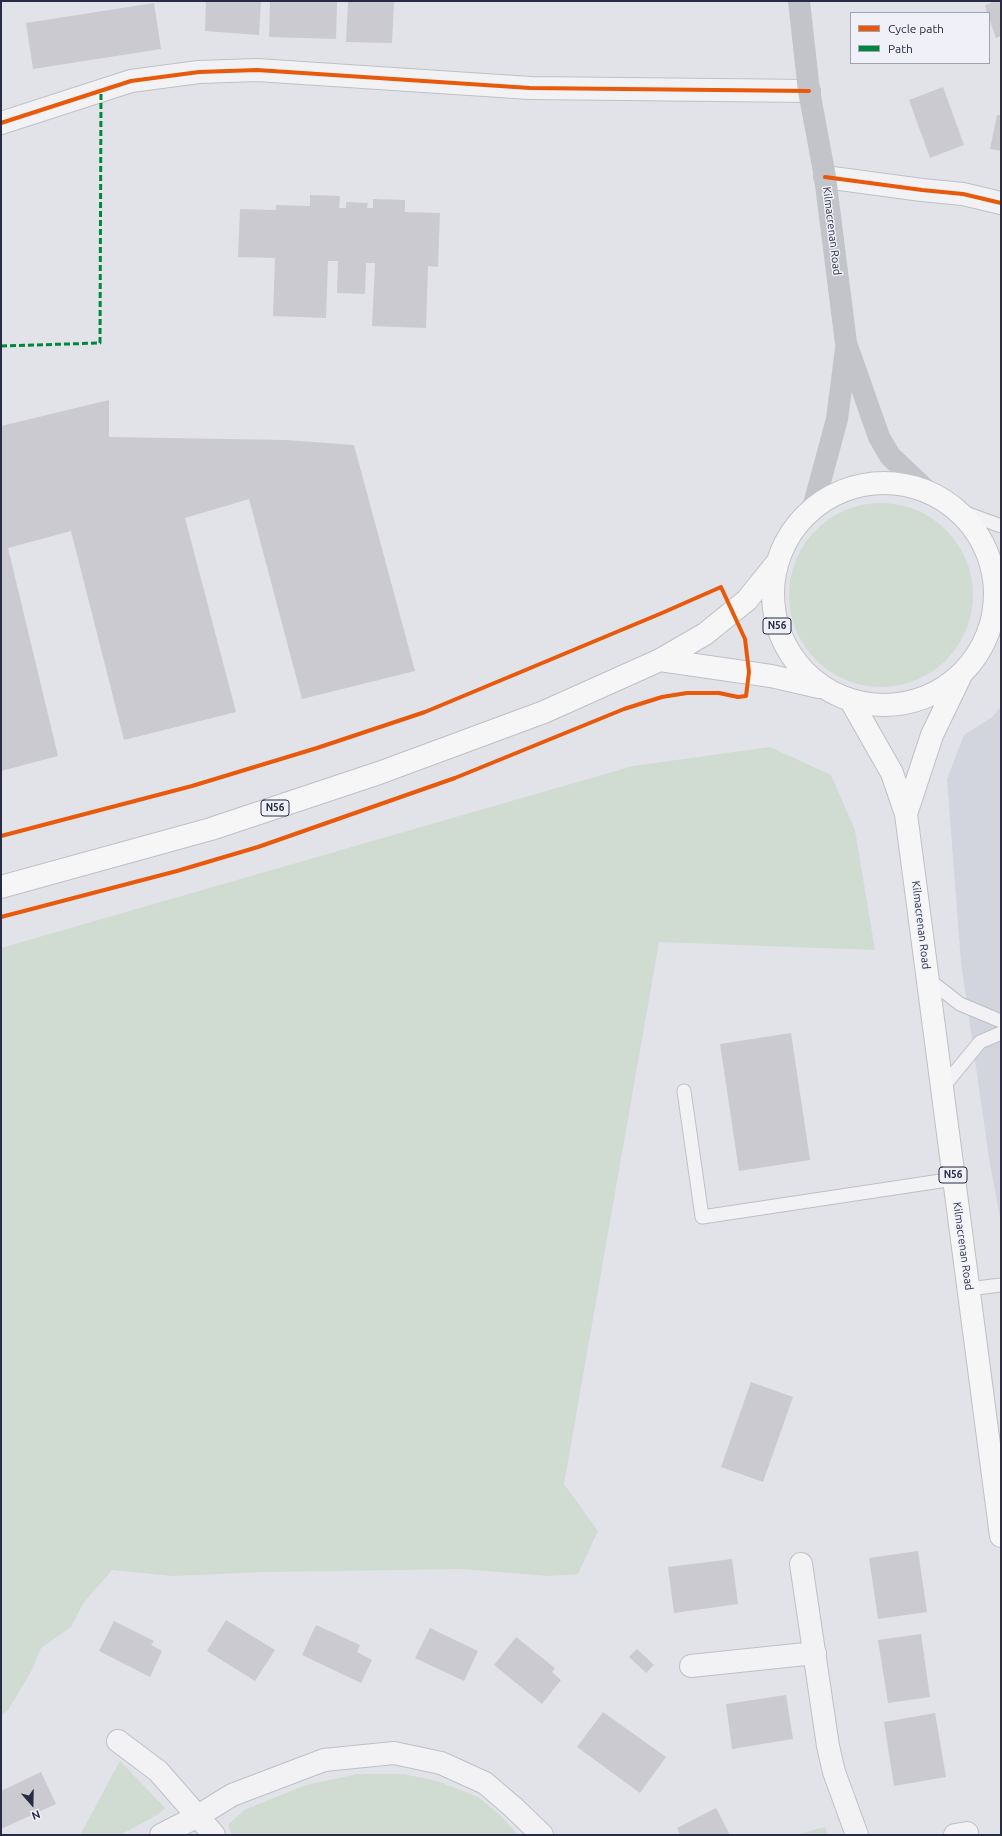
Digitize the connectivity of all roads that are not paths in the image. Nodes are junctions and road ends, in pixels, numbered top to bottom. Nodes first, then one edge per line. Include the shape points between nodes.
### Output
1 (799, 1) edge
2 (809, 91) junction
3 (1, 122) edge
4 (825, 177) junction
5 (1001, 203) edge
6 (846, 343) junction
7 (926, 491) junction
8 (813, 508) junction
9 (955, 508) junction
10 (1001, 526) edge
11 (776, 564) junction
12 (998, 608) edge
13 (660, 660) junction
14 (963, 673) junction
15 (823, 688) junction
16 (851, 701) junction
17 (906, 814) junction
18 (1, 888) edge
19 (928, 979) junction
20 (1001, 1021) edge
21 (1001, 1033) edge
22 (943, 1087) junction
23 (684, 1091) dead end
24 (954, 1179) junction
25 (1001, 1285) edge
26 (968, 1289) junction
27 (1001, 1536) edge
28 (800, 1564) dead end
29 (815, 1653) junction
30 (691, 1666) dead end
31 (118, 1741) dead end
32 (198, 1816) junction
33 (161, 1835) edge
34 (214, 1835) edge
35 (542, 1835) edge
36 (857, 1835) edge

1 - 2 main road, Kilmacrenan Road
2 - 3 street via 530,88 257,70 199,72 132,81
2 - 4 main road, Kilmacrenan Road
4 - 5 street via 963,194
4 - 6 main road, Kilmacrenan Road
6 - 7 main road, Kilmacrenan Road via 879,437 890,456
6 - 8 main road, Kilmacrenan Road via 837,419
7 - 8 main road, N56 via 893,483 859,486 842,491
7 - 9 main road, N56
8 - 11 main road, N56 via 790,533
9 - 10 lane
9 - 12 main road, N56 via 977,533 989,557
11 - 13 main road, N56 via 734,612 705,634
11 - 15 main road, N56 via 772,595 782,641 793,659
12 - 14 main road, N56 via 983,645
13 - 15 main road, N56 via 772,676
13 - 18 main road, N56 via 544,712 379,774 211,829
14 - 16 main road, N56 via 930,696 911,703 891,706
14 - 17 main road, N56 via 932,735
15 - 16 main road, N56
16 - 17 main road, N56 via 892,773
17 - 19 main road, Kilmacrenan Road / N56
19 - 20 lane via 960,1004
19 - 22 main road, Kilmacrenan Road / N56
21 - 22 lane via 980,1042
22 - 24 main road, Kilmacrenan Road / N56
23 - 24 lane via 702,1217
24 - 26 main road, Kilmacrenan Road / N56
25 - 26 lane
26 - 27 main road, Kilmacrenan Road / N56
28 - 29 street
29 - 30 street
29 - 36 street via 831,1759
31 - 32 street via 158,1771
32 - 33 street
32 - 34 street
32 - 35 street via 232,1795 324,1760 394,1754 441,1763 485,1783

